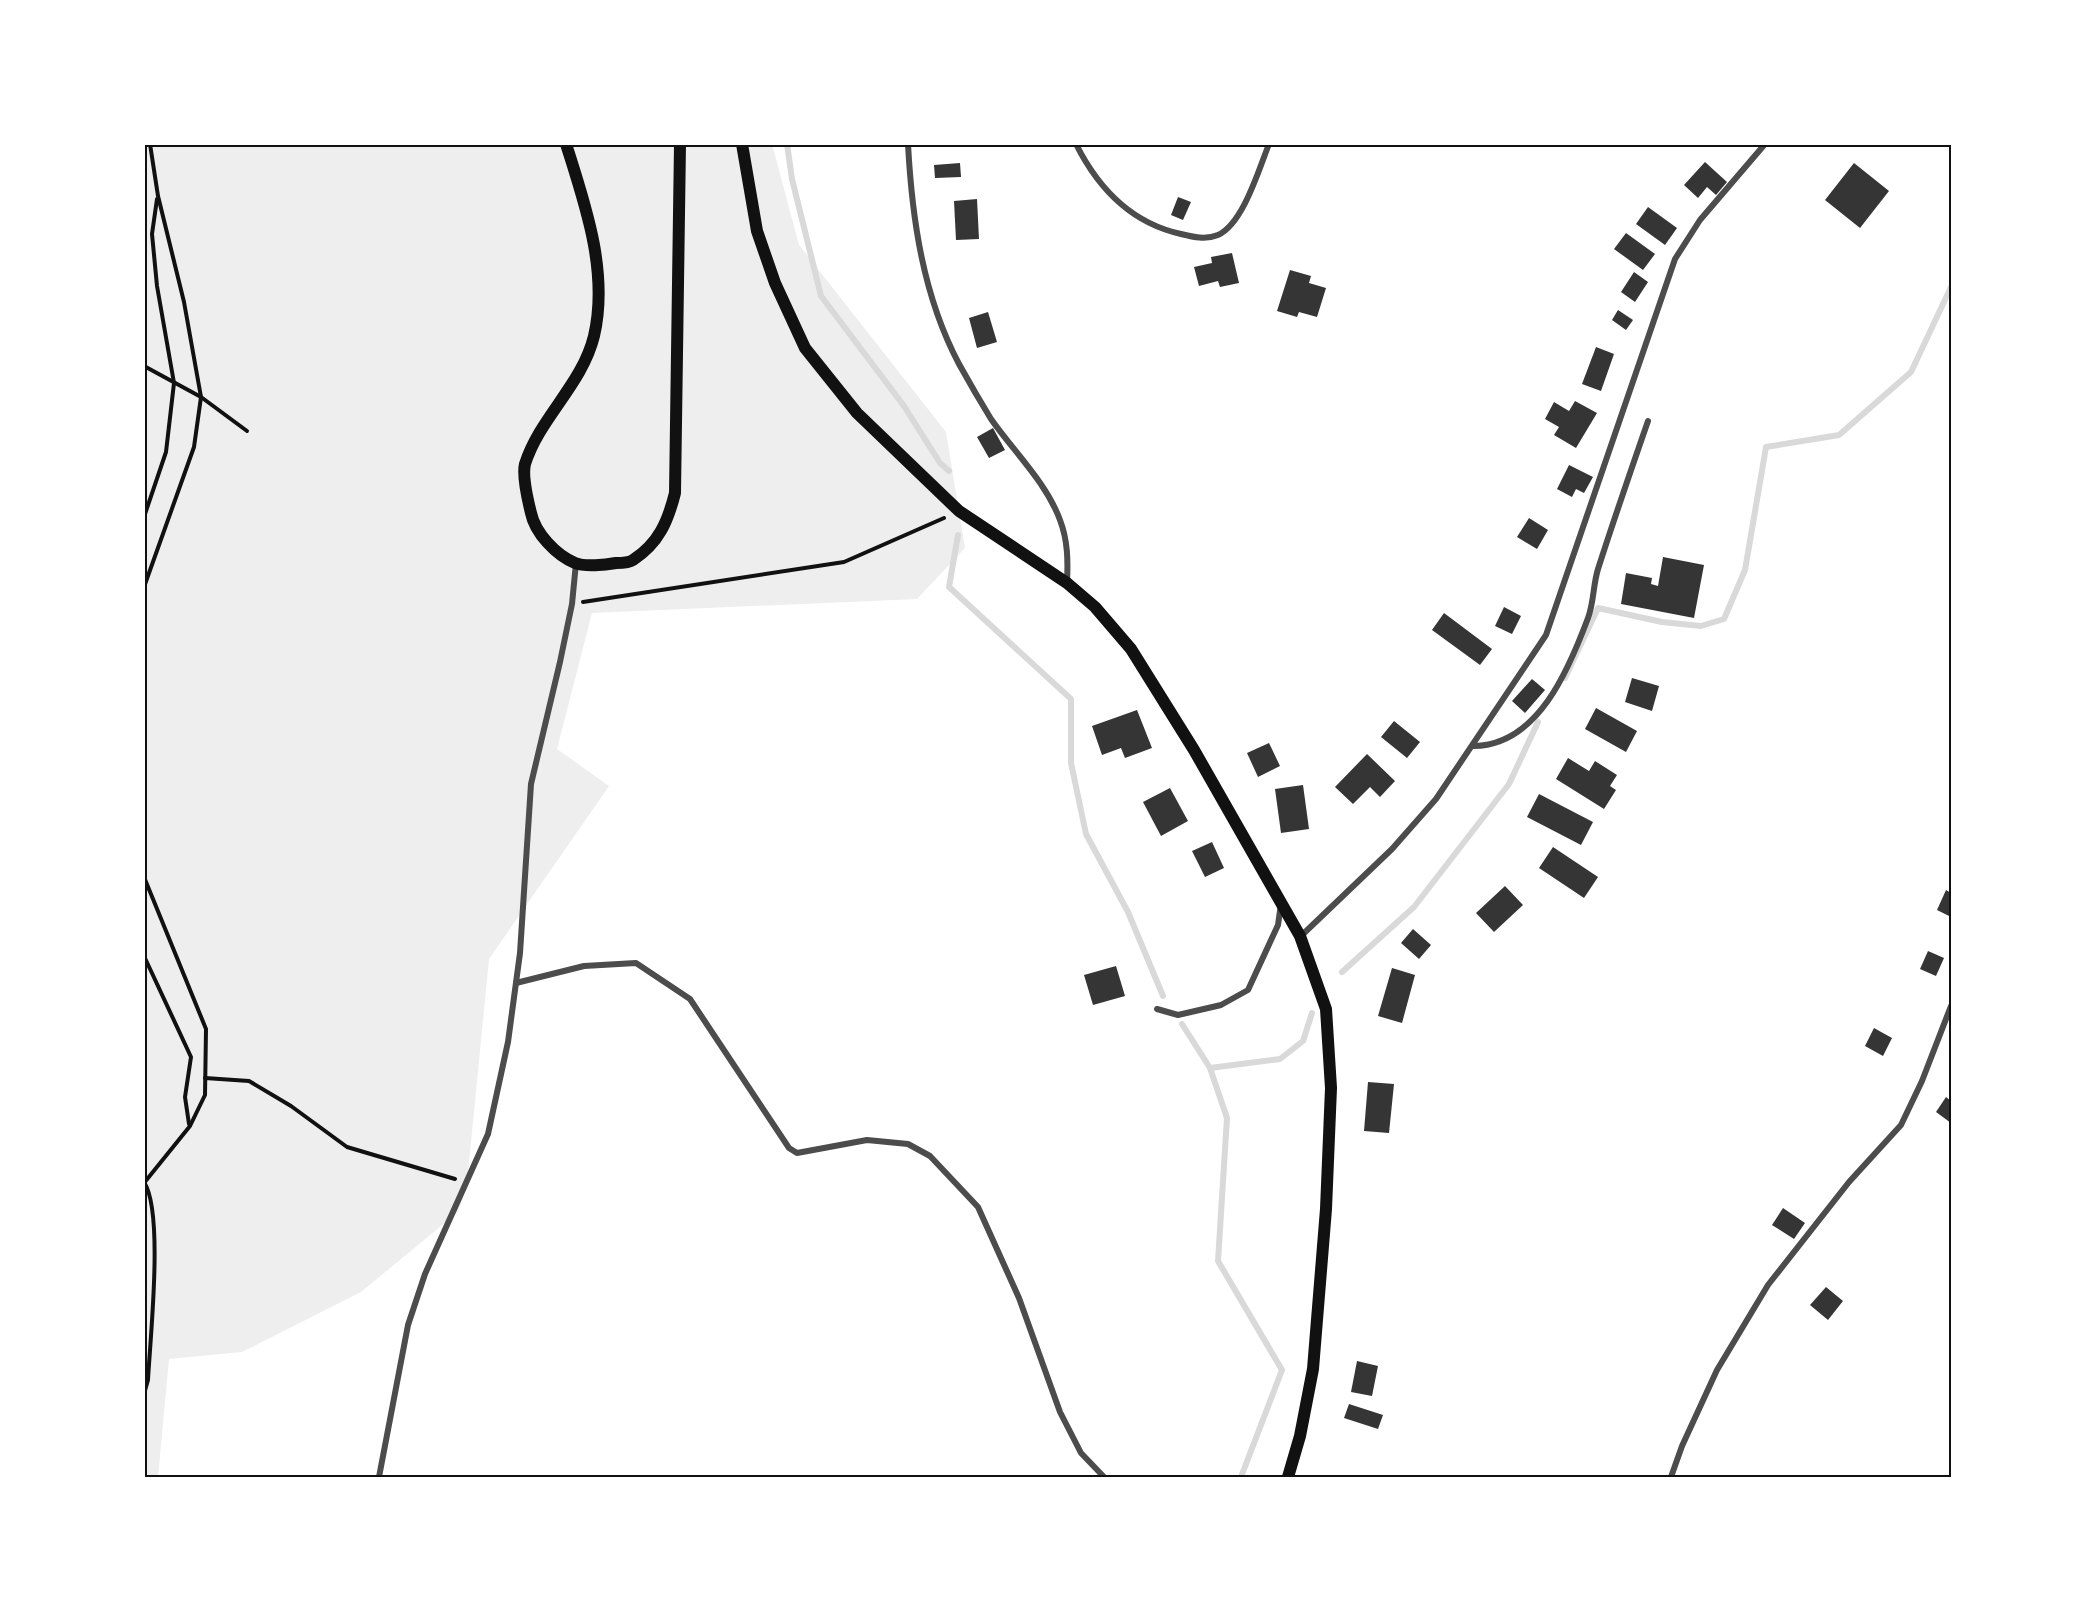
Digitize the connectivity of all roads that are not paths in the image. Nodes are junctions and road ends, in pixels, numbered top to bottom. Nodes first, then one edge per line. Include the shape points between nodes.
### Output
1 (566, 144) edge
2 (680, 144) edge
3 (742, 144) edge
4 (908, 144) edge
5 (1076, 144) edge
6 (1269, 144) edge
7 (1765, 144) edge
8 (1648, 421) dead end
9 (576, 563) junction
10 (1067, 583) junction
11 (1474, 746) junction
12 (1281, 902) junction
13 (1300, 936) junction
14 (516, 982) junction
15 (1951, 1006) edge
16 (1157, 1009) dead end
17 (379, 1477) edge
18 (1104, 1477) edge
19 (1288, 1477) edge
20 (1671, 1477) edge

1 - 9 main road via 588,218 597,269 598,314 583,369 540,433 525,466 531,515 540,536
2 - 9 main road via 677,461 670,516 658,539 632,561
3 - 10 main road via 757,231 775,283 805,348 857,413 959,511
4 - 10 street via 918,245 937,309 958,362 1060,519 1068,550
5 - 6 street via 1090,172 1126,209 1165,230 1199,238 1217,235 1238,218
7 - 11 street via 1700,220 1675,259 1546,635
8 - 11 street via 1595,579 1589,616 1556,686 1538,716 1506,740
9 - 14 street via 572,604 531,784
10 - 12 main road via 1095,607 1131,649
11 - 13 street via 1436,799 1392,849
12 - 13 main road
12 - 16 street via 1278,925 1248,990 1221,1005 1178,1015
13 - 19 main road via 1326,1010 1331,1088 1313,1369
14 - 17 street via 508,1042 488,1134 425,1274 408,1325
14 - 18 street via 584,966 636,963 690,999 789,1148 797,1153 867,1140 908,1144 930,1156 978,1207 1019,1298 1060,1412 1081,1453
15 - 20 street via 1901,1125 1849,1182 1768,1285 1718,1370

